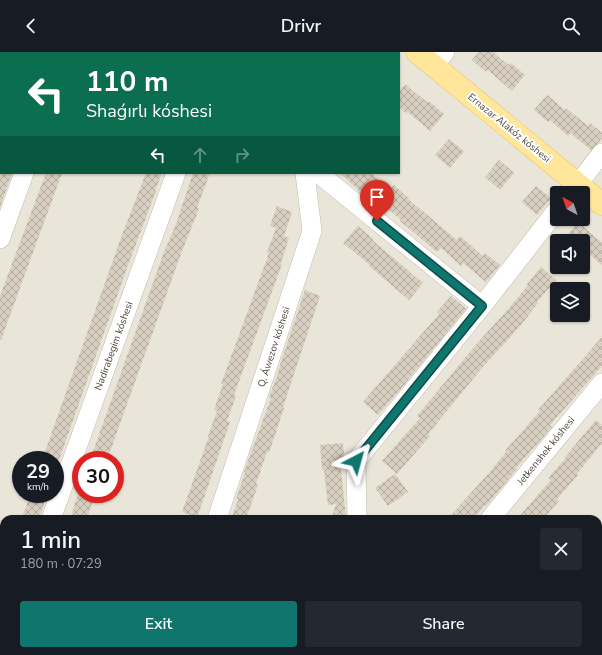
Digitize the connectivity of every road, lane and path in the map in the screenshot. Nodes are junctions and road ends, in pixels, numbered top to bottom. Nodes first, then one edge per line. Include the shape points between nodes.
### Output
1 (417, 52) edge
2 (440, 59) edge
3 (602, 153) edge
4 (24, 174) edge
5 (176, 174) edge
6 (305, 174) edge
7 (319, 174) edge
8 (572, 186) edge
9 (576, 186) edge
10 (590, 197) edge
11 (602, 204) edge
12 (550, 219) edge
13 (0, 239) edge
14 (482, 306) junction
15 (602, 383) edge
16 (52, 515) edge
17 (218, 515) edge
18 (357, 515) edge
19 (493, 515) edge

1 - 2 main road, Ernazar Alakóz kóshesi
2 - 8 main road, Ernazar Alakóz kóshesi
3 - 9 street
4 - 13 street
5 - 16 street, Nadirabegim kóshesi
6 - 17 street, Q. Áwezov kóshesi via 312,231
7 - 14 street
10 - 11 main road, Ernazar Alakóz kóshesi
12 - 14 street
14 - 18 street via 356,461
15 - 19 street, Jetkenshek kóshesi

